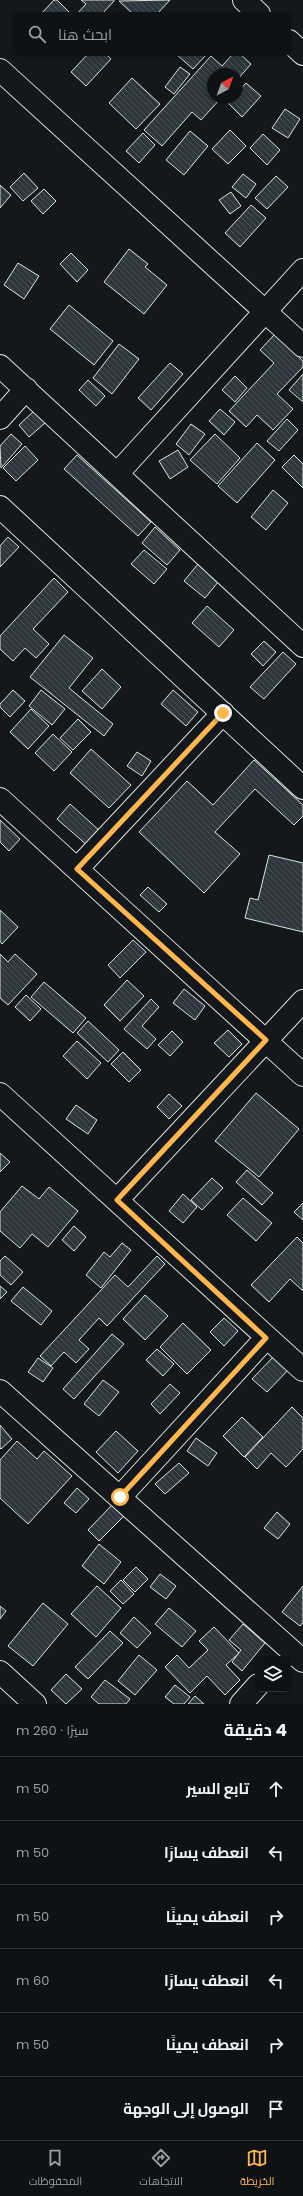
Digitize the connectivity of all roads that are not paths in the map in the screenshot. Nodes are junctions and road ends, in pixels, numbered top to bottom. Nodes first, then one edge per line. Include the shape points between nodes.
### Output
1 (244, 0) edge
2 (257, 12) edge
3 (291, 43) edge
4 (303, 54) edge
5 (0, 70) edge
6 (303, 270) edge
7 (265, 311) junction
8 (303, 346) edge
9 (0, 366) edge
10 (26, 389) junction
11 (0, 418) edge
12 (117, 474) junction
13 (0, 507) edge
14 (303, 646) edge
15 (223, 713) junction
16 (303, 788) edge
17 (0, 799) edge
18 (77, 869) junction
19 (303, 1001) edge
20 (266, 1040) junction
21 (303, 1075) edge
22 (0, 1094) edge
23 (117, 1200) junction
24 (266, 1338) junction
25 (303, 1370) edge
26 (0, 1391) edge
27 (120, 1497) junction
28 (291, 1656) edge
29 (0, 1672) edge
30 (255, 1688) edge
31 (35, 1704) edge
32 (241, 1704) edge

1 - 2 street
3 - 4 street
5 - 7 street
6 - 7 street
7 - 8 street
7 - 12 street
9 - 10 street
10 - 11 street
10 - 12 street
12 - 14 street
13 - 15 street
15 - 16 street
15 - 18 street
17 - 18 street
18 - 20 street
19 - 20 street
20 - 21 street
20 - 23 street
22 - 23 street
23 - 24 street
24 - 25 street
24 - 27 street
26 - 27 street
27 - 28 street
29 - 31 street
30 - 32 street

